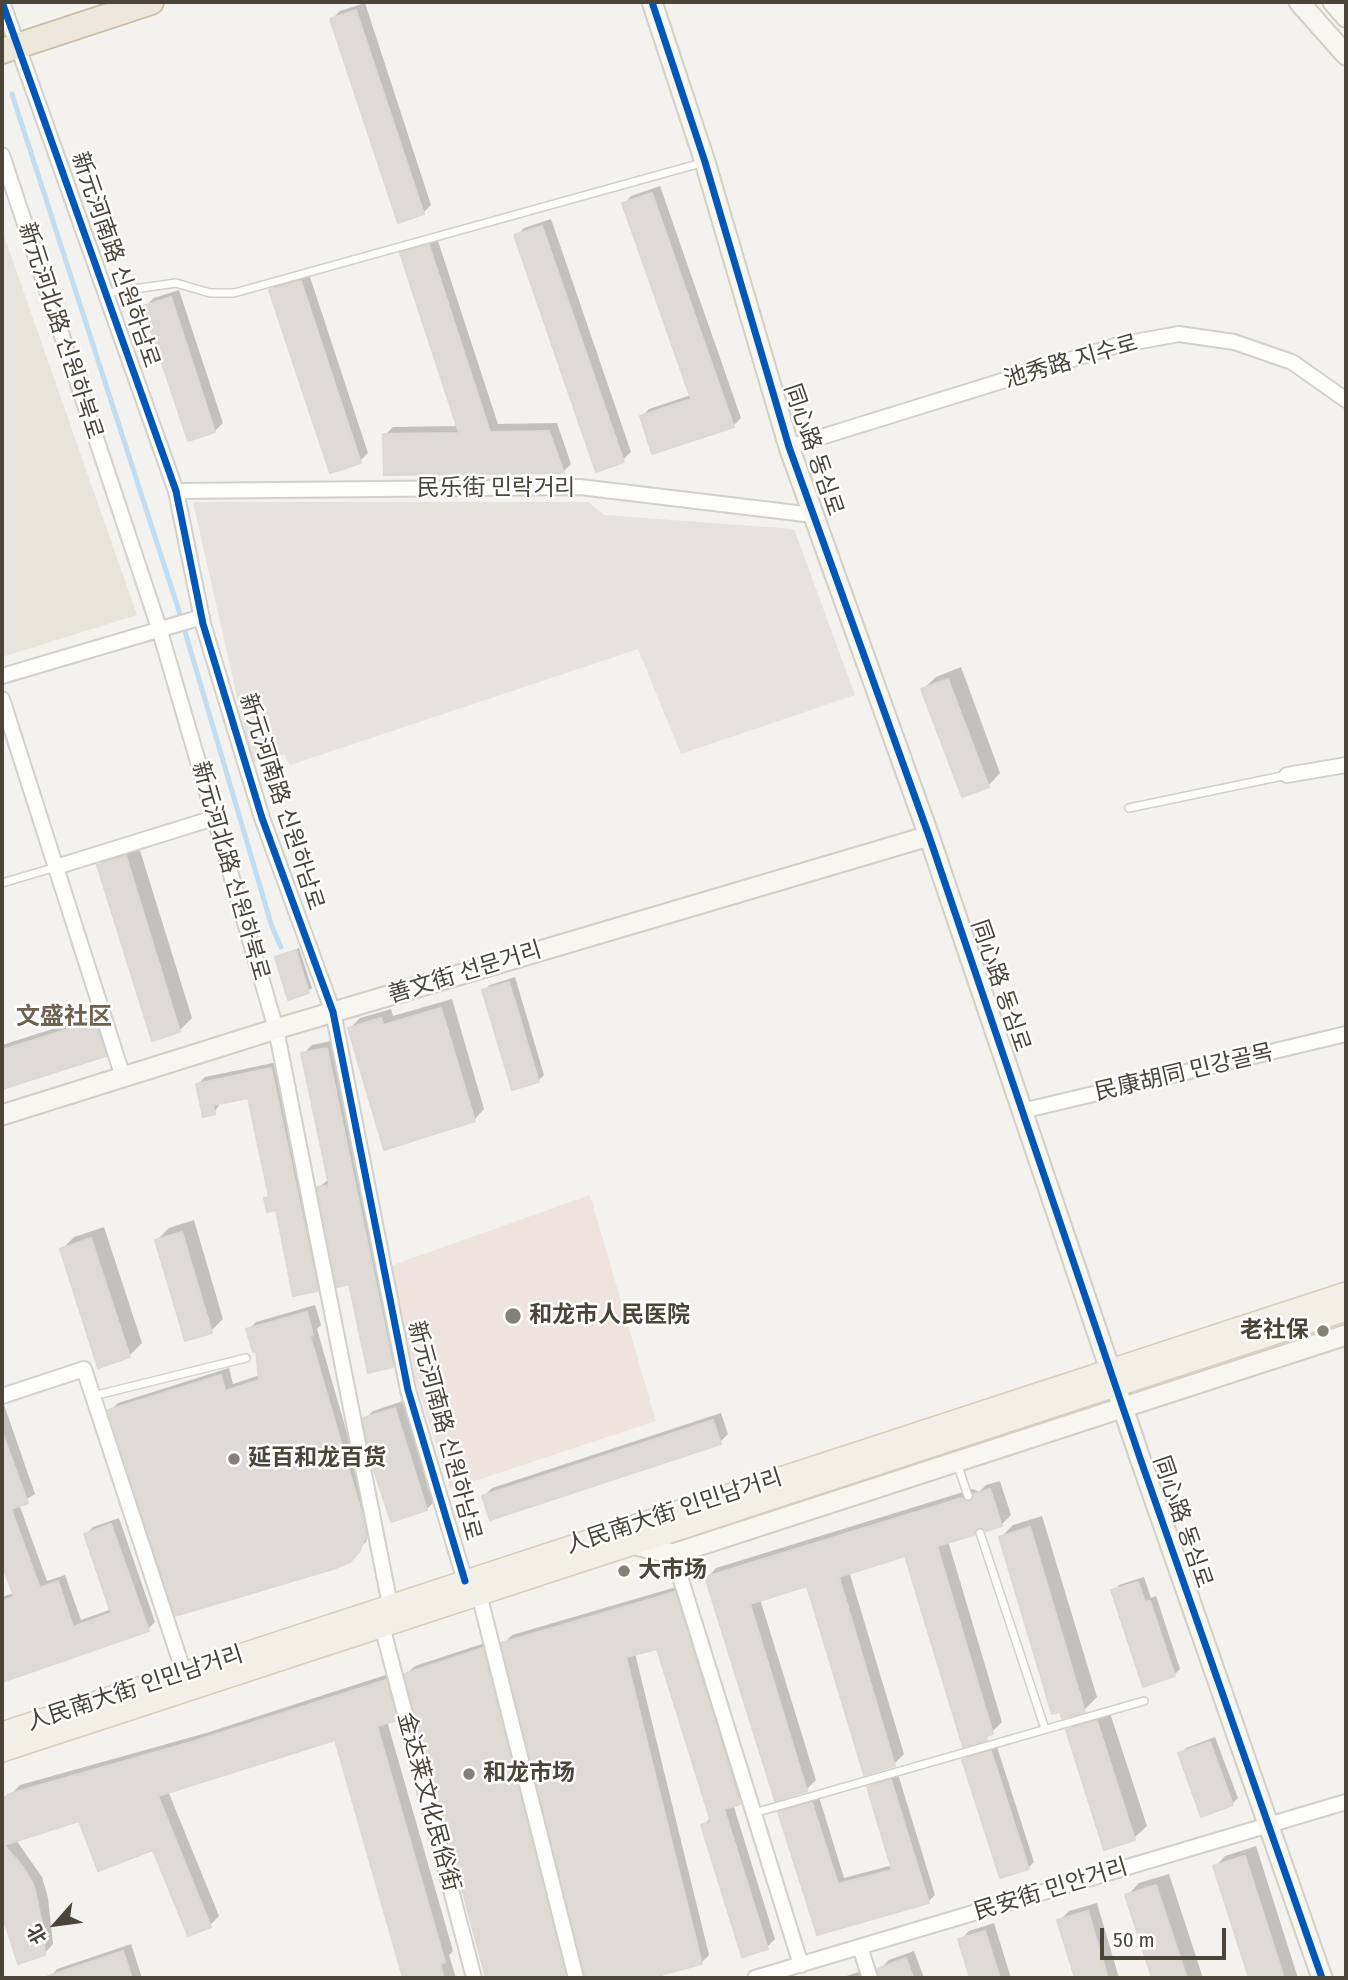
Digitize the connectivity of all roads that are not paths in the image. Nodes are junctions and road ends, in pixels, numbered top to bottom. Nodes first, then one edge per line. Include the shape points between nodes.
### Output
1 (2, 2) edge
2 (150, 2) edge
3 (652, 2) edge
4 (1298, 2) edge
5 (1333, 2) edge
6 (1346, 16) edge
7 (10, 49) edge
8 (1346, 55) edge
9 (2, 155) edge
10 (705, 162) junction
11 (106, 292) junction
12 (1346, 400) edge
13 (789, 447) junction
14 (176, 491) junction
15 (813, 514) junction
16 (197, 618) junction
17 (165, 627) junction
18 (2, 676) edge
19 (2, 699) edge
20 (1346, 765) edge
21 (1287, 775) joint
22 (1129, 808) dead end
23 (214, 818) junction
24 (929, 836) junction
25 (55, 867) junction
26 (2, 883) edge
27 (333, 1012) junction
28 (276, 1029) junction
29 (1346, 1034) edge
30 (123, 1077) junction
31 (1022, 1111) junction
32 (2, 1115) edge
33 (1346, 1293) edge
34 (1346, 1310) edge
35 (1346, 1335) edge
36 (246, 1359) dead end
37 (1112, 1377) junction
38 (2, 1396) edge
39 (93, 1396) junction
40 (1123, 1408) junction
41 (950, 1440) junction
42 (957, 1462) junction
43 (968, 1496) dead end
44 (980, 1533) dead end
45 (632, 1544) junction
46 (673, 1554) junction
47 (472, 1587) junction
48 (390, 1605) junction
49 (382, 1626) junction
50 (184, 1673) junction
51 (1144, 1701) dead end
52 (1045, 1729) junction
53 (2, 1734) edge
54 (2, 1751) edge
55 (1346, 1802) edge
56 (754, 1813) junction
57 (1266, 1825) junction
58 (860, 1947) junction
59 (801, 1965) junction
60 (474, 1978) edge
61 (576, 1978) edge
62 (755, 1978) edge
63 (870, 1978) edge
64 (1322, 1978) edge

1 - 7 street, 新元河南路 신원하남로
2 - 7 highway
3 - 10 street, 同心路 동심로
4 - 8 street
5 - 6 street
7 - 11 street, 新元河南路 신원하남로
9 - 17 street, 新元河北路 신원하북로
10 - 11 lane via 234,292 210,293 176,283
10 - 13 street, 同心路 동심로
11 - 14 street, 新元河南路 신원하남로
12 - 13 street, 池秀路 지수로 via 1292,362 1234,342 1179,334 1118,345
13 - 15 street, 同心路 동심로
14 - 15 street, 民乐街 민락거리 via 580,487
14 - 16 street, 新元河南路 신원하남로
15 - 24 street, 同心路 동심로
16 - 17 street
16 - 27 street, 新元河南路 신원하남로 via 262,818
17 - 18 street
17 - 23 street, 新元河北路 신원하북로
19 - 25 street
20 - 21 street
21 - 22 lane
23 - 25 street
23 - 28 street, 新元河北路 신원하북로
24 - 27 street, 善文街 선문거리
24 - 31 street, 同心路 동심로
25 - 26 lane
25 - 30 street
27 - 28 street, 善文街 선문거리
27 - 47 street, 新元河南路 신원하남로 via 408,1390
28 - 30 street, 善文街 선문거리
28 - 48 street, 新元河北路 신원하북로
29 - 31 street, 民康胡同 민강골목
30 - 32 street, 善文街 선문거리
31 - 37 street, 同心路 동심로
33 - 37 main road, 人民南大街 인민남거리
34 - 37 main road, 人民南大街 인민남거리
35 - 40 street, 人民南大街 인민남거리
36 - 39 lane
37 - 40 street, 同心路 동심로
37 - 41 main road, 人民南大街 인민남거리
37 - 47 main road, 人民南大街 인민남거리
38 - 39 street via 84,1369
39 - 50 street
40 - 42 street, 人民南大街 인민남거리
40 - 57 street, 同心路 동심로
41 - 42 lane
41 - 45 main road, 人民南大街 인민남거리
42 - 43 lane
42 - 46 street, 人民南大街 인민남거리
44 - 52 lane
45 - 46 street, 人民南大街 인민남거리
45 - 47 main road, 人民南大街 인민남거리
46 - 56 street
47 - 48 main road, 人民南大街 인민남거리
47 - 49 main road, 人民南大街 인민남거리
47 - 61 street, 新元河南路 신원하남로
48 - 50 main road, 人民南大街 인민남거리
49 - 54 main road, 人民南大街 인민남거리
49 - 60 street, 金达莱文化民俗街
50 - 53 main road, 人民南大街 인민남거리
51 - 52 lane
52 - 56 lane
55 - 57 street, 民安街 민안거리
56 - 59 street
57 - 58 street, 民安街 민안거리
57 - 64 street, 同心路 동심로
58 - 59 street, 民安街 민안거리
58 - 63 street
59 - 62 street, 民安街 민안거리

